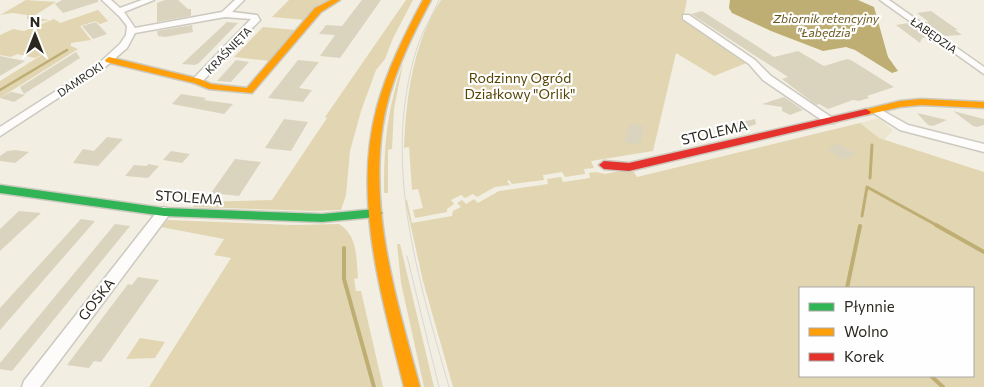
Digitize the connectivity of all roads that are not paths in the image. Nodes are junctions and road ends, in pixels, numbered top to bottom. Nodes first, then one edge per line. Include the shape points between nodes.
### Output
1 (106, 0) edge
2 (150, 0) edge
3 (240, 0) edge
4 (336, 0) edge
5 (426, 0) edge
6 (884, 0) edge
7 (118, 11) junction
8 (225, 14) junction
9 (686, 17) dead end
10 (131, 31) junction
11 (109, 60) junction
12 (984, 71) edge
13 (198, 81) junction
14 (984, 105) edge
15 (876, 110) junction
16 (830, 121) junction
17 (0, 132) edge
18 (984, 148) edge
19 (604, 165) dead end
20 (0, 189) edge
21 (164, 212) junction
22 (376, 213) junction
23 (30, 387) edge
24 (412, 387) edge

1 - 7 street
2 - 7 street
3 - 8 street, KRAŚNIĘTA
4 - 13 street via 318,10 250,91 209,86
5 - 22 street via 413,25 381,114 374,166
6 - 12 street, ŁABĘDZIA
7 - 10 street via 129,23
8 - 10 street, KRAŚNIĘTA
8 - 13 street, KRAŚNIĘTA via 249,16 256,20
9 - 16 street
10 - 11 street, DAMROKI via 124,46
11 - 13 street, KRAŚNIĘTA
11 - 17 street, DAMROKI
14 - 15 street, STOLEMA via 921,102
15 - 16 street, STOLEMA
15 - 18 street via 904,128
16 - 19 street, STOLEMA via 629,167
20 - 21 street, STOLEMA
21 - 22 street, STOLEMA via 322,218
21 - 23 street, GOSKA
22 - 24 street

